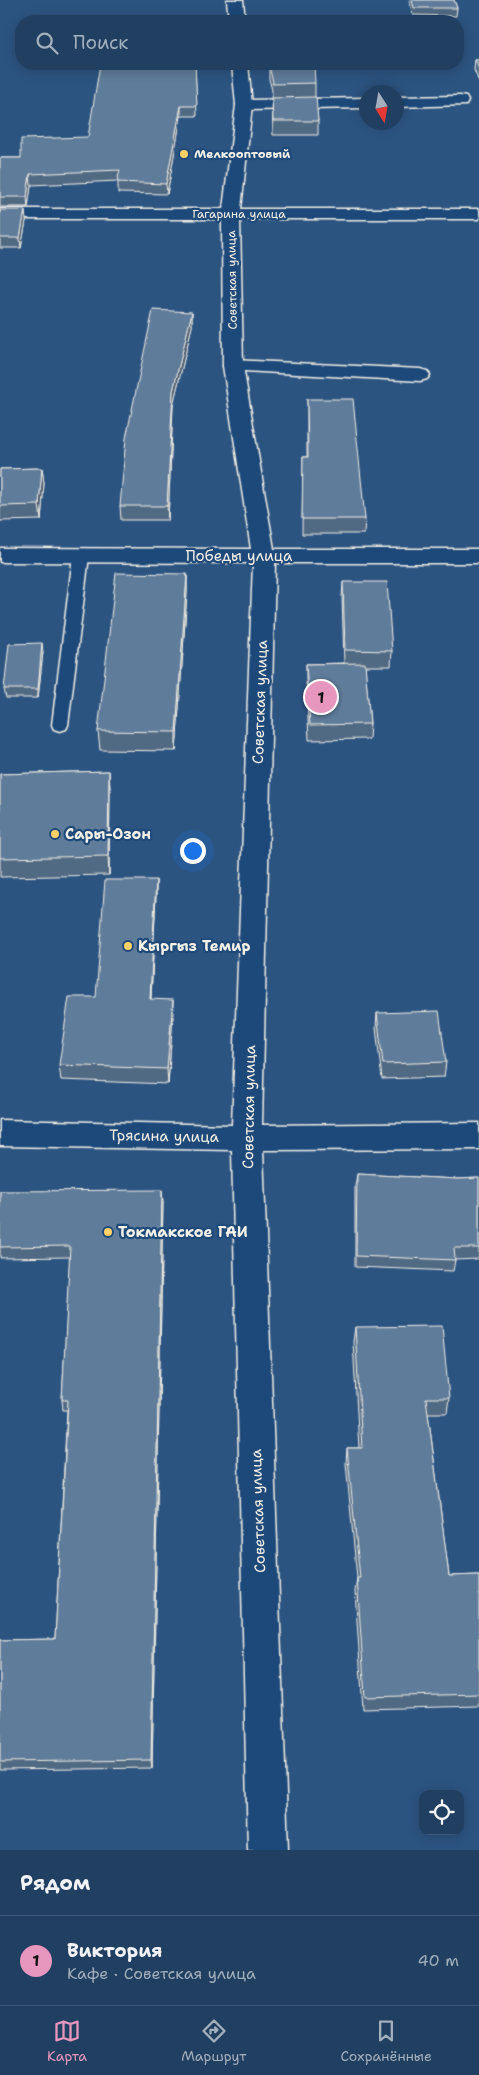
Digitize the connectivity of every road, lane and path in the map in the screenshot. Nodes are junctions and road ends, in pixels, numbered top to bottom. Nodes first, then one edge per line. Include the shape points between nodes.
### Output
1 (235, 0) edge
2 (236, 15) edge
3 (241, 70) edge
4 (460, 101) dead end
5 (404, 102) edge
6 (359, 103) edge
7 (244, 105) junction
8 (0, 214) edge
9 (232, 214) junction
10 (479, 214) edge
11 (234, 366) junction
12 (420, 374) dead end
13 (0, 555) edge
14 (81, 556) junction
15 (264, 556) junction
16 (479, 556) edge
17 (60, 725) dead end
18 (0, 1133) edge
19 (479, 1136) edge
20 (247, 1138) junction
21 (268, 1850) edge

1 - 2 main road
3 - 7 main road, Советская улица
4 - 5 main road
6 - 7 main road
7 - 9 main road, Советская улица
8 - 9 main road, Гагарина улица
9 - 10 main road, Гагарина улица
9 - 11 main road, Советская улица
11 - 12 main road
11 - 15 main road, Советская улица
13 - 14 main road, Победы улица
14 - 15 main road, Победы улица
14 - 17 lane
15 - 16 main road, Победы улица
15 - 20 main road, Советская улица
18 - 20 main road, Трясина улица
19 - 20 main road, Трясина улица
20 - 21 main road, Советская улица

